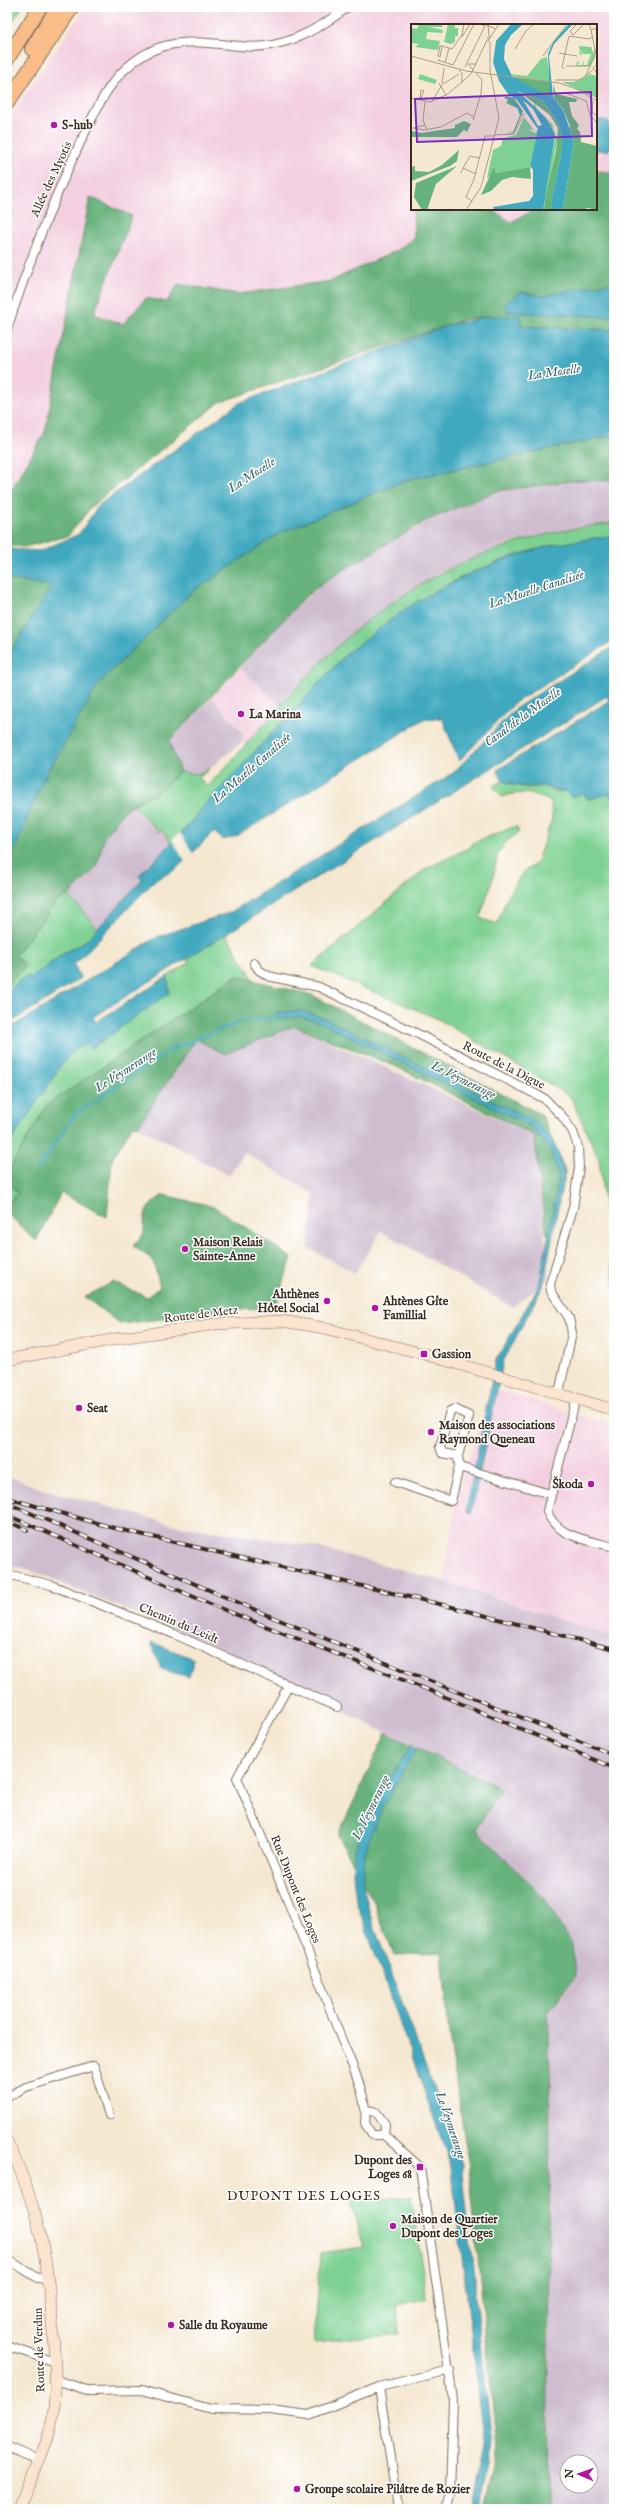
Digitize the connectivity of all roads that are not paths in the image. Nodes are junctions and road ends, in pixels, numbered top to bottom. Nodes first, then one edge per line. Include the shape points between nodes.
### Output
1 (40, 7) edge
2 (58, 7) edge
3 (72, 7) edge
4 (348, 7) edge
5 (7, 59) edge
6 (7, 90) edge
7 (7, 103) edge
8 (7, 329) edge
9 (254, 963) dead end
10 (7, 1360) edge
11 (559, 1393) junction
12 (576, 1398) junction
13 (614, 1410) edge
14 (458, 1456) junction
15 (460, 1467) junction
16 (395, 1482) dead end
17 (550, 1494) junction
18 (614, 1547) edge
19 (7, 1574) edge
20 (289, 1685) junction
21 (337, 1707) dead end
22 (7, 2097) edge
23 (367, 2110) junction
24 (109, 2115) dead end
25 (384, 2135) junction
26 (7, 2141) edge
27 (7, 2259) edge
28 (49, 2279) junction
29 (7, 2346) edge
30 (55, 2362) junction
31 (450, 2370) junction
32 (56, 2380) junction
33 (379, 2387) junction
34 (7, 2447) edge
35 (38, 2460) junction
36 (18, 2509) edge
37 (398, 2509) edge
38 (446, 2509) edge

1 - 5 highway
2 - 6 highway
3 - 7 highway
4 - 8 street, Allée des Myotis via 320,27 283,43 261,47 202,41 173,44 146,53 122,72 107,90 60,185 39,233
9 - 11 street, Route de la Digue via 268,976 319,987 434,1043 545,1099 562,1116 573,1132 580,1167 573,1208 550,1284 551,1291 571,1325 572,1333
10 - 11 main road, Route de Metz via 100,1341 216,1324 282,1322 324,1328
11 - 12 main road, Route de Metz
12 - 13 main road, Route de Metz
12 - 17 street
14 - 14 street via 469,1416 455,1409 450,1411 440,1447 442,1453
14 - 15 street
15 - 16 street via 451,1501
15 - 17 street
17 - 18 street via 547,1511 558,1528 567,1534
19 - 20 street, Chemin du Leidt via 51,1585 80,1596
20 - 21 street, Chemin du Leidt
20 - 23 street, Rue Dupont des Loges via 237,1778 301,1931
22 - 24 street via 26,2086 94,2066
23 - 25 street via 376,2112 385,2124
23 - 25 street, Rue Dupont des Loges via 365,2123 372,2135
25 - 31 street, Rue Dupont des Loges via 420,2167
26 - 28 main road, Route de Verdun via 39,2222
27 - 28 street via 38,2278
28 - 30 main road, Route de Verdun
29 - 30 street
30 - 32 main road, Route de Verdun
31 - 33 street
31 - 38 street, Rue Dupont des Loges via 453,2400 450,2494
32 - 33 street via 90,2390 140,2390 211,2409 270,2410 309,2415
32 - 35 main road, Route de Verdun via 53,2416
33 - 37 street
34 - 35 street
35 - 36 main road, Route de Verdun

